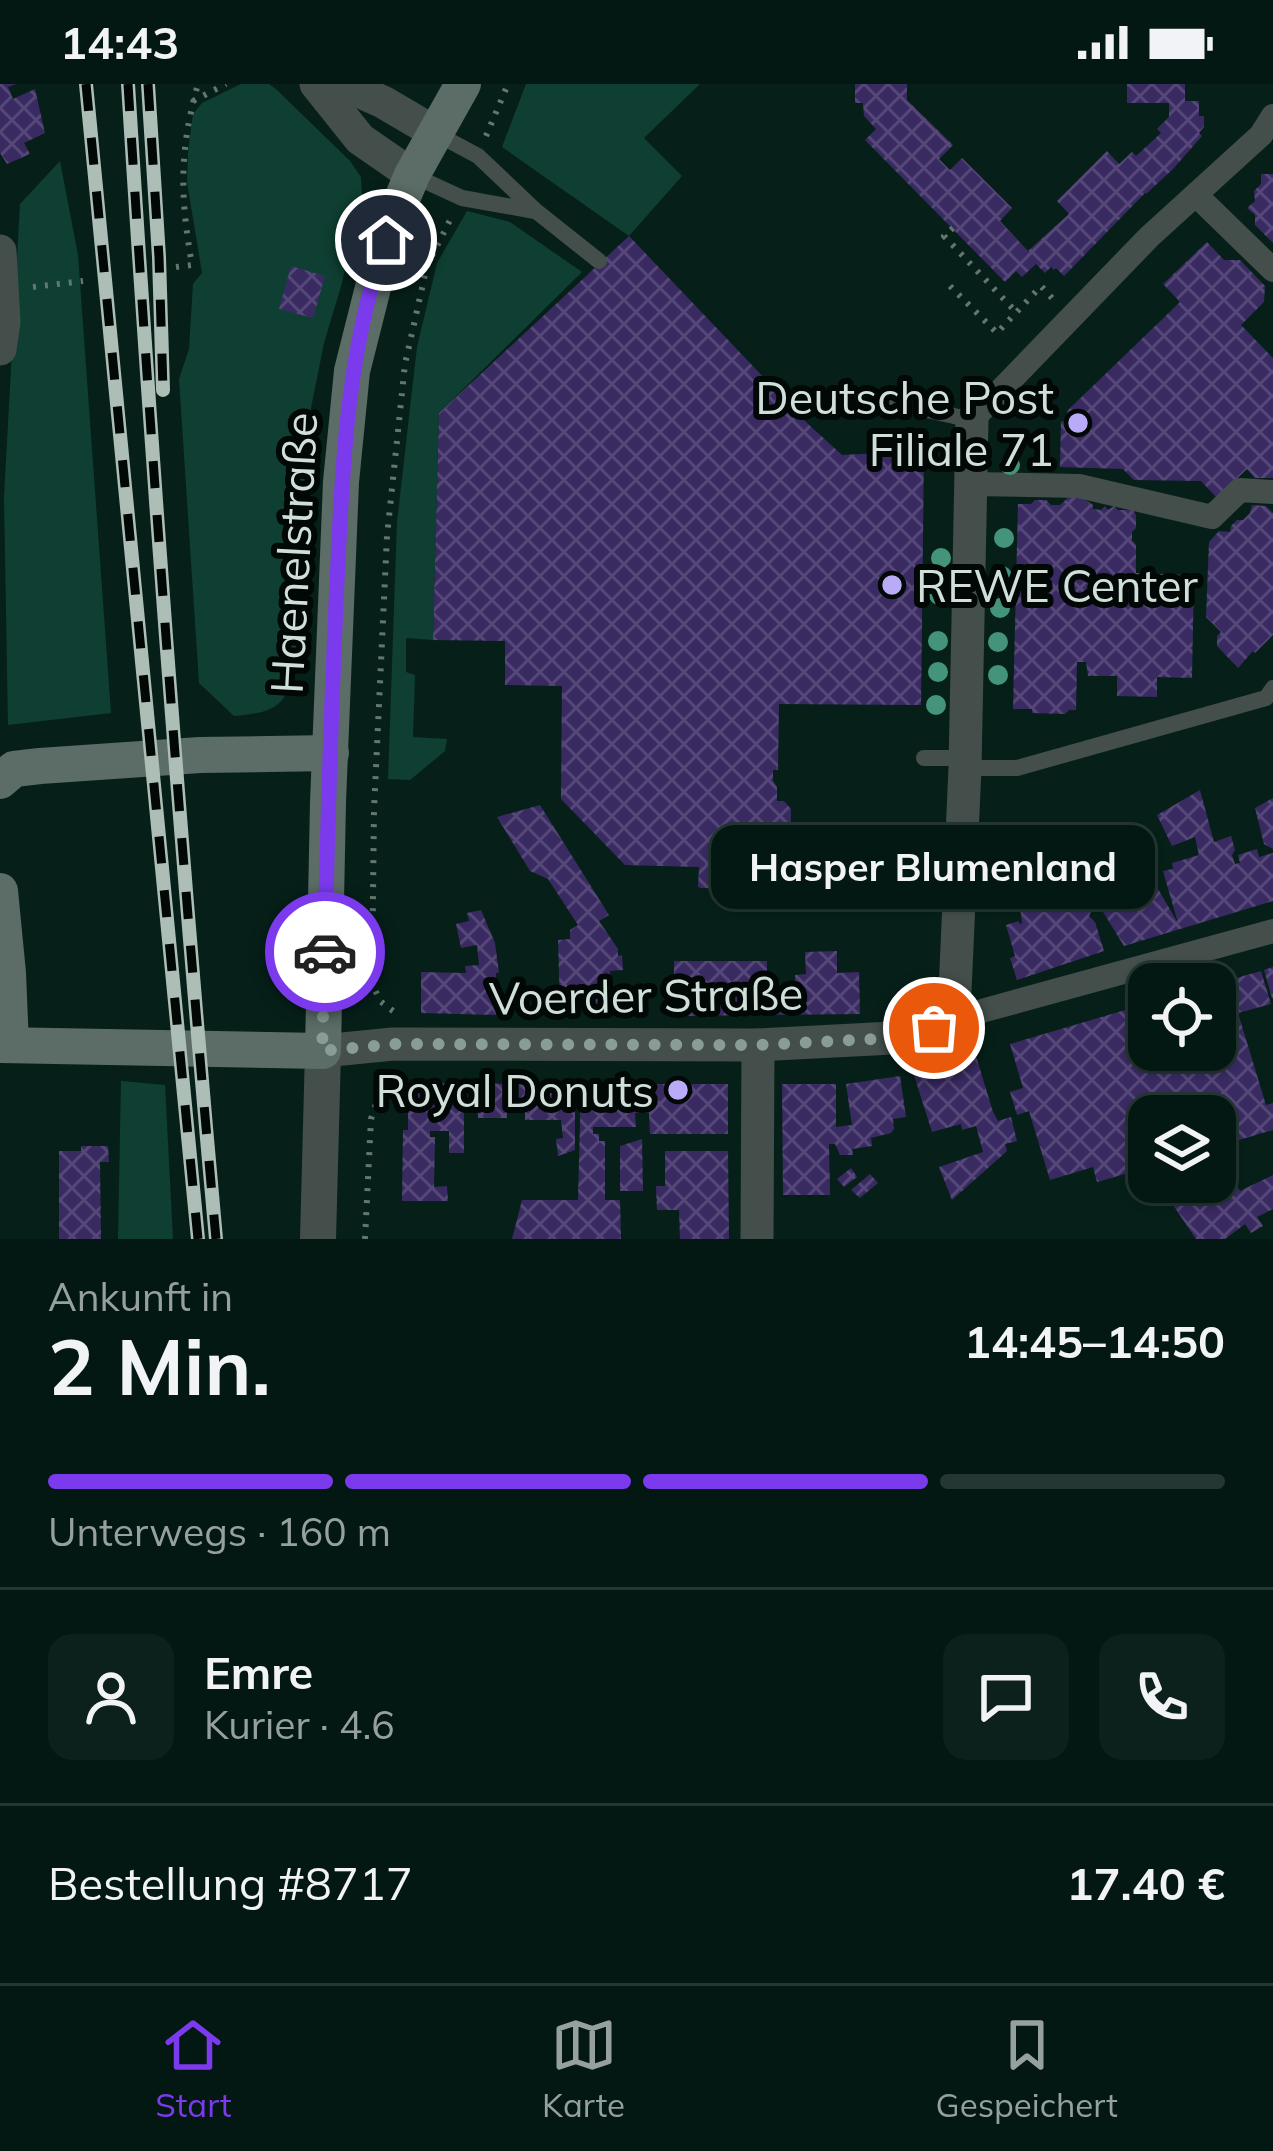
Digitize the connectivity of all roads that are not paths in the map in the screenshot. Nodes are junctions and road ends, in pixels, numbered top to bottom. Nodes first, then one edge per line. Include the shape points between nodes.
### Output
1 (316, 84) edge
2 (342, 84) edge
3 (464, 84) edge
4 (1273, 116) edge
5 (434, 132) junction
6 (412, 175) junction
7 (1196, 195) junction
8 (536, 211) junction
9 (0, 251) edge
10 (599, 261) dead end
11 (1273, 270) edge
12 (0, 349) edge
13 (856, 394) dead end
14 (972, 420) junction
15 (971, 484) junction
16 (1273, 492) edge
17 (1273, 688) edge
18 (331, 753) junction
19 (924, 758) dead end
20 (965, 763) junction
21 (0, 781) edge
22 (0, 891) edge
23 (1273, 931) edge
24 (951, 1011) junction
25 (6, 1045) edge
26 (758, 1045) junction
27 (322, 1051) junction
28 (318, 1239) edge
29 (757, 1239) edge

1 - 6 street via 360,139
2 - 5 street
3 - 5 main road, Haenelstraße
4 - 7 street
5 - 6 main road, Haenelstraße
5 - 8 lane via 478,156
6 - 8 lane via 462,198
6 - 18 main road, Haenelstraße via 380,256 352,371
7 - 11 street
7 - 14 street
8 - 10 lane
9 - 12 street
13 - 14 lane
14 - 15 street
15 - 16 street via 1079,485 1212,517 1240,490
15 - 20 street
17 - 20 lane via 1266,698 1017,768
18 - 21 main road via 40,766 14,769
18 - 27 main road, Haenelstraße
19 - 20 lane
20 - 24 street
22 - 25 main road
23 - 24 street, Voerder Straße via 978,1012
24 - 26 street, Voerder Straße via 912,1037
25 - 27 main road, Voerder Straße
26 - 27 street, Voerder Straße via 393,1044
26 - 29 street
27 - 28 street

